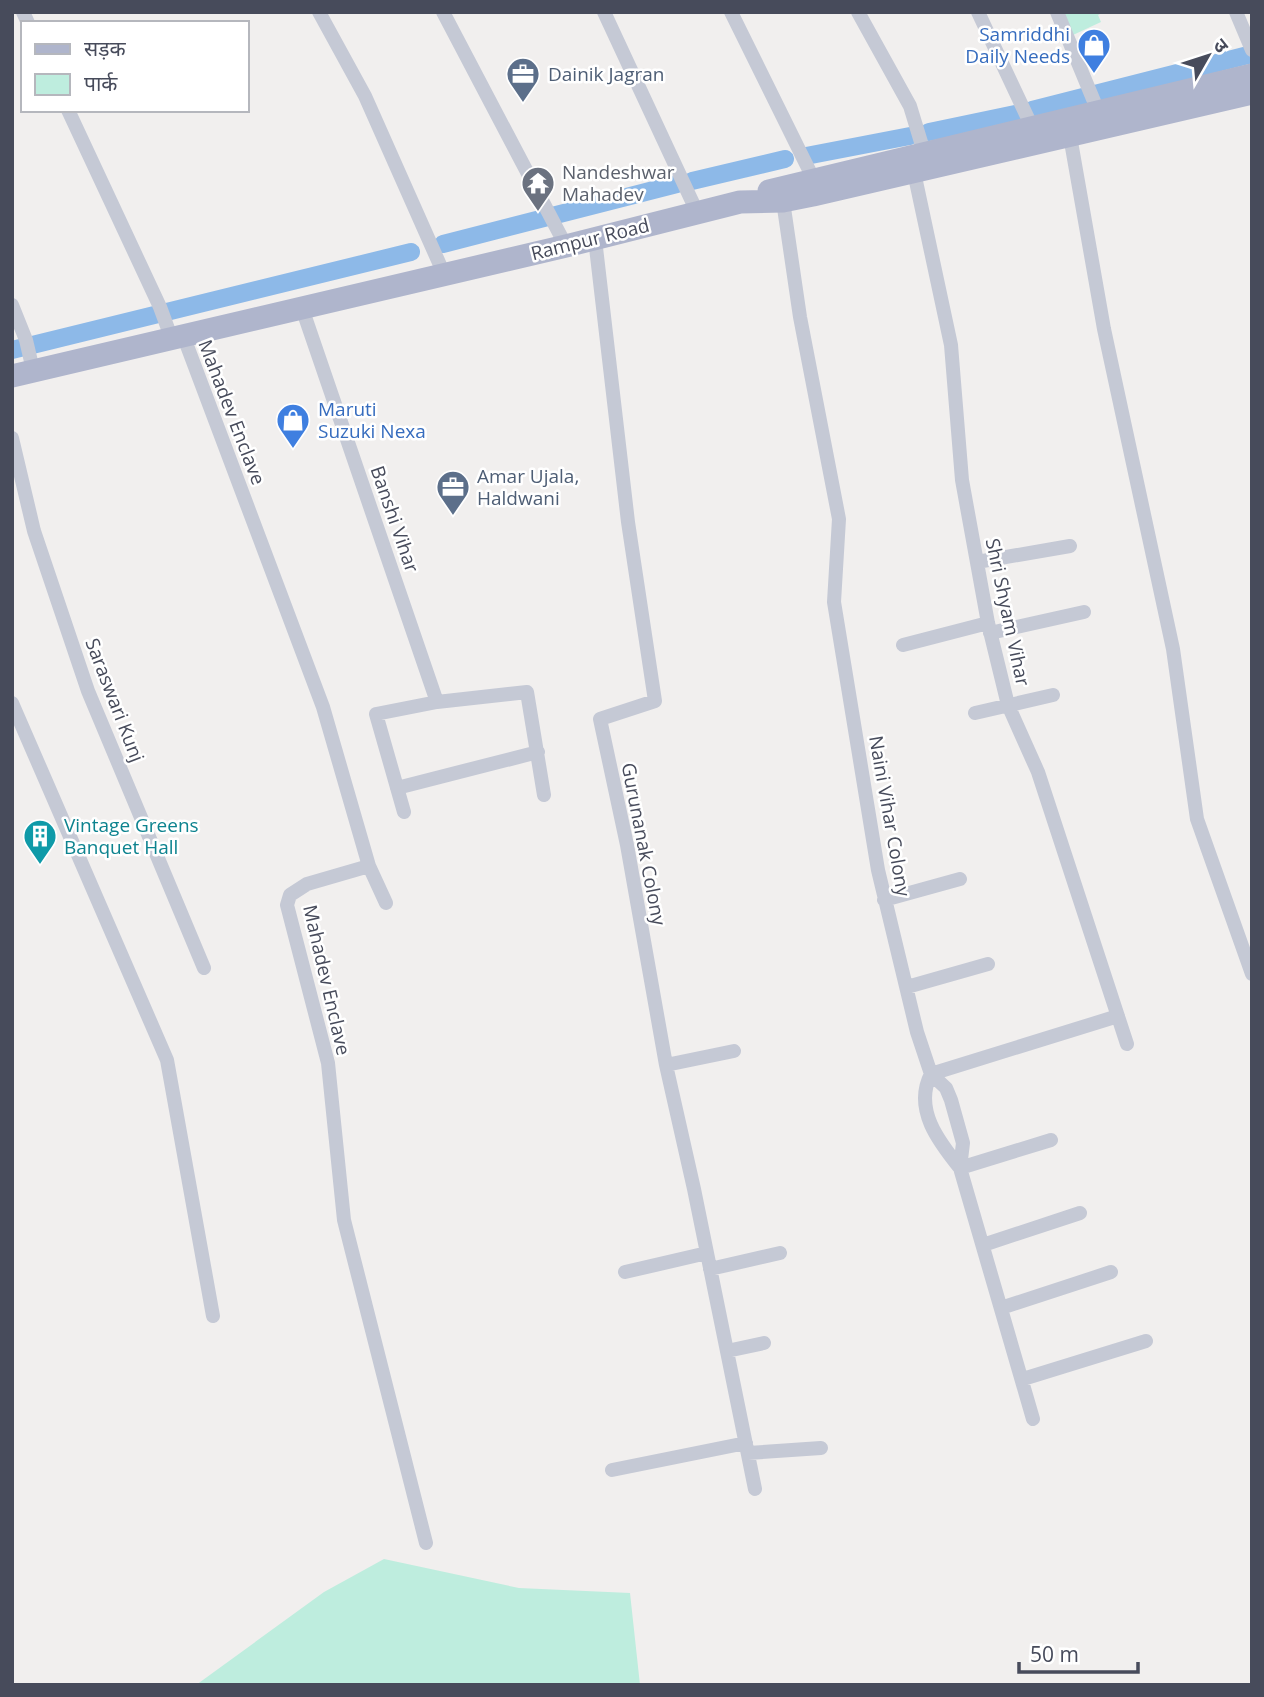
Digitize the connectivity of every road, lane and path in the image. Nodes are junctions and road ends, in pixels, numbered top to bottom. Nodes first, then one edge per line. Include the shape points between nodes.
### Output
1 (319, 12) edge
2 (443, 12) edge
3 (604, 12) edge
4 (731, 12) edge
5 (858, 12) edge
6 (978, 12) edge
7 (1057, 12) edge
8 (1236, 12) edge
9 (1251, 48) edge
10 (1252, 75) edge
11 (1252, 93) edge
12 (1095, 101) junction
13 (69, 112) edge
14 (1031, 127) junction
15 (1070, 136) junction
16 (919, 162) junction
17 (813, 178) junction
18 (783, 201) junction
19 (740, 202) junction
20 (697, 212) junction
21 (594, 239) junction
22 (566, 246) junction
23 (444, 274) junction
24 (12, 305) edge
25 (302, 308) junction
26 (173, 331) junction
27 (25, 359) edge
28 (12, 438) edge
29 (1070, 545) dead end
30 (976, 562) junction
31 (1084, 612) dead end
32 (989, 628) junction
33 (903, 645) dead end
34 (1053, 695) dead end
35 (437, 702) junction
36 (12, 704) edge
37 (1008, 705) junction
38 (975, 713) dead end
39 (538, 752) junction
40 (397, 788) junction
41 (544, 795) dead end
42 (404, 812) dead end
43 (369, 866) junction
44 (960, 879) dead end
45 (884, 900) junction
46 (386, 903) dead end
47 (988, 964) dead end
48 (204, 968) dead end
49 (1252, 974) edge
50 (906, 987) junction
51 (1118, 1016) junction
52 (1127, 1044) dead end
53 (734, 1051) dead end
54 (666, 1065) junction
55 (931, 1074) junction
56 (1051, 1140) dead end
57 (960, 1168) junction
58 (1080, 1213) dead end
59 (983, 1245) junction
60 (707, 1253) junction
61 (780, 1253) dead end
62 (710, 1269) junction
63 (625, 1272) dead end
64 (1111, 1272) dead end
65 (1002, 1308) junction
66 (213, 1316) dead end
67 (1146, 1341) dead end
68 (764, 1343) dead end
69 (727, 1351) junction
70 (1023, 1379) junction
71 (1033, 1419) dead end
72 (747, 1448) junction
73 (821, 1448) dead end
74 (612, 1470) dead end
75 (755, 1489) dead end
76 (426, 1543) dead end

1 - 23 street via 365,96
2 - 22 street
3 - 20 street
4 - 17 street
5 - 16 street, Shri Shyam Vihar via 910,106
6 - 14 street
7 - 12 street
8 - 9 street
10 - 12 main road
11 - 15 main road, Rampur Road
12 - 14 main road
13 - 26 street, Mahadev Enclave
14 - 16 main road
15 - 16 main road, Rampur Road
15 - 49 street via 1104,329 1172,649 1197,819
16 - 17 main road
16 - 18 main road, Rampur Road
16 - 30 street, Shri Shyam Vihar via 951,345 961,480
17 - 19 main road
18 - 19 main road, Rampur Road
18 - 45 street, Naini Vihar Colony via 838,519 834,602
19 - 20 main road, Rampur Road
20 - 21 main road, Rampur Road
21 - 22 main road, Rampur Road
21 - 54 street, Gurunanak Colony via 655,701 600,719
22 - 23 main road, Rampur Road
23 - 25 main road, Rampur Road
24 - 27 street
25 - 26 main road, Rampur Road
25 - 35 street, Banshi Vihar
26 - 27 main road, Rampur Road
26 - 43 street, Mahadev Enclave via 323,707
28 - 48 street, Saraswari Kunj via 34,531 88,691
29 - 30 street
30 - 32 street, Shri Shyam Vihar
31 - 32 street
32 - 33 street
32 - 37 street, Shri Shyam Vihar
34 - 37 street
35 - 39 street via 527,692
35 - 40 street via 376,714
36 - 66 street via 167,1060
37 - 38 street
37 - 51 street, Shri Shyam Vihar via 1038,772
39 - 40 street
39 - 41 street
40 - 42 street
43 - 46 street
43 - 76 street, Mahadev Enclave via 307,884 290,895 287,905 328,1063 344,1220
44 - 45 street
45 - 50 street, Naini Vihar Colony
47 - 50 street
50 - 55 street, Naini Vihar Colony
51 - 52 street, Shri Shyam Vihar
51 - 55 street
53 - 54 street
54 - 60 street, Gurunanak Colony
55 - 57 street, Naini Vihar Colony via 951,1100 963,1143
55 - 57 street via 926,1093 930,1123 941,1147
56 - 57 street
57 - 59 street, Naini Vihar Colony
58 - 59 street
59 - 65 street, Naini Vihar Colony
60 - 62 street, Gurunanak Colony
60 - 63 street
61 - 62 street
62 - 69 street, Gurunanak Colony
64 - 65 street
65 - 70 street, Naini Vihar Colony
67 - 70 street
68 - 69 street
69 - 72 street, Gurunanak Colony
70 - 71 street, Naini Vihar Colony
72 - 73 street
72 - 74 street
72 - 75 street, Gurunanak Colony

